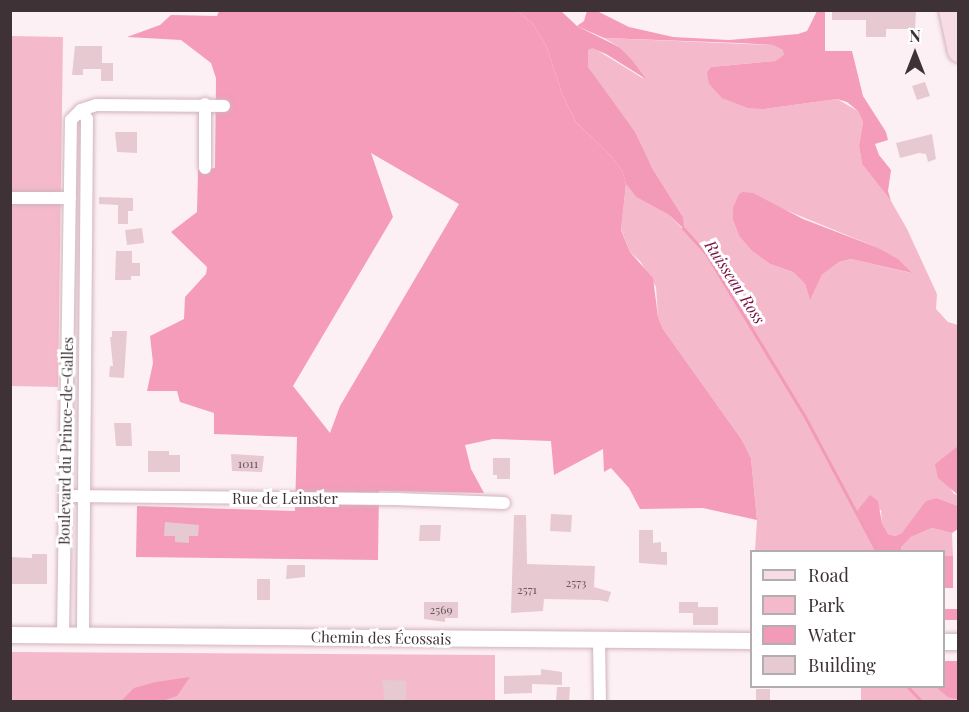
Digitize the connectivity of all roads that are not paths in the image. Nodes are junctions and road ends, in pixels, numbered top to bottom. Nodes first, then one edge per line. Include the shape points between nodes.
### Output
1 (949, 10) edge
2 (958, 52) edge
3 (205, 104) junction
4 (224, 106) dead end
5 (81, 110) junction
6 (205, 168) dead end
7 (10, 198) edge
8 (70, 198) junction
9 (69, 248) junction
10 (86, 248) junction
11 (65, 496) junction
12 (84, 497) junction
13 (504, 503) dead end
14 (63, 634) junction
15 (83, 634) junction
16 (10, 635) edge
17 (600, 640) junction
18 (750, 641) edge
19 (600, 702) edge

1 - 2 main road
3 - 4 street
3 - 5 street via 107,105
3 - 6 street
5 - 8 street, Boulevard du Prince-de-Galles via 71,120
5 - 10 street, Boulevard du Prince-de-Galles via 87,119
7 - 8 street
8 - 9 street, Boulevard du Prince-de-Galles
9 - 10 street
9 - 11 street, Boulevard du Prince-de-Galles
10 - 12 street, Boulevard du Prince-de-Galles
11 - 12 street, Rue de Leinster
11 - 14 street, Boulevard du Prince-de-Galles
12 - 13 street, Rue de Leinster
12 - 15 street, Boulevard du Prince-de-Galles
14 - 15 main road, Chemin des Écossais
14 - 16 main road, Chemin des Écossais
15 - 17 main road, Chemin des Écossais
17 - 18 main road, Chemin des Écossais
17 - 19 street

